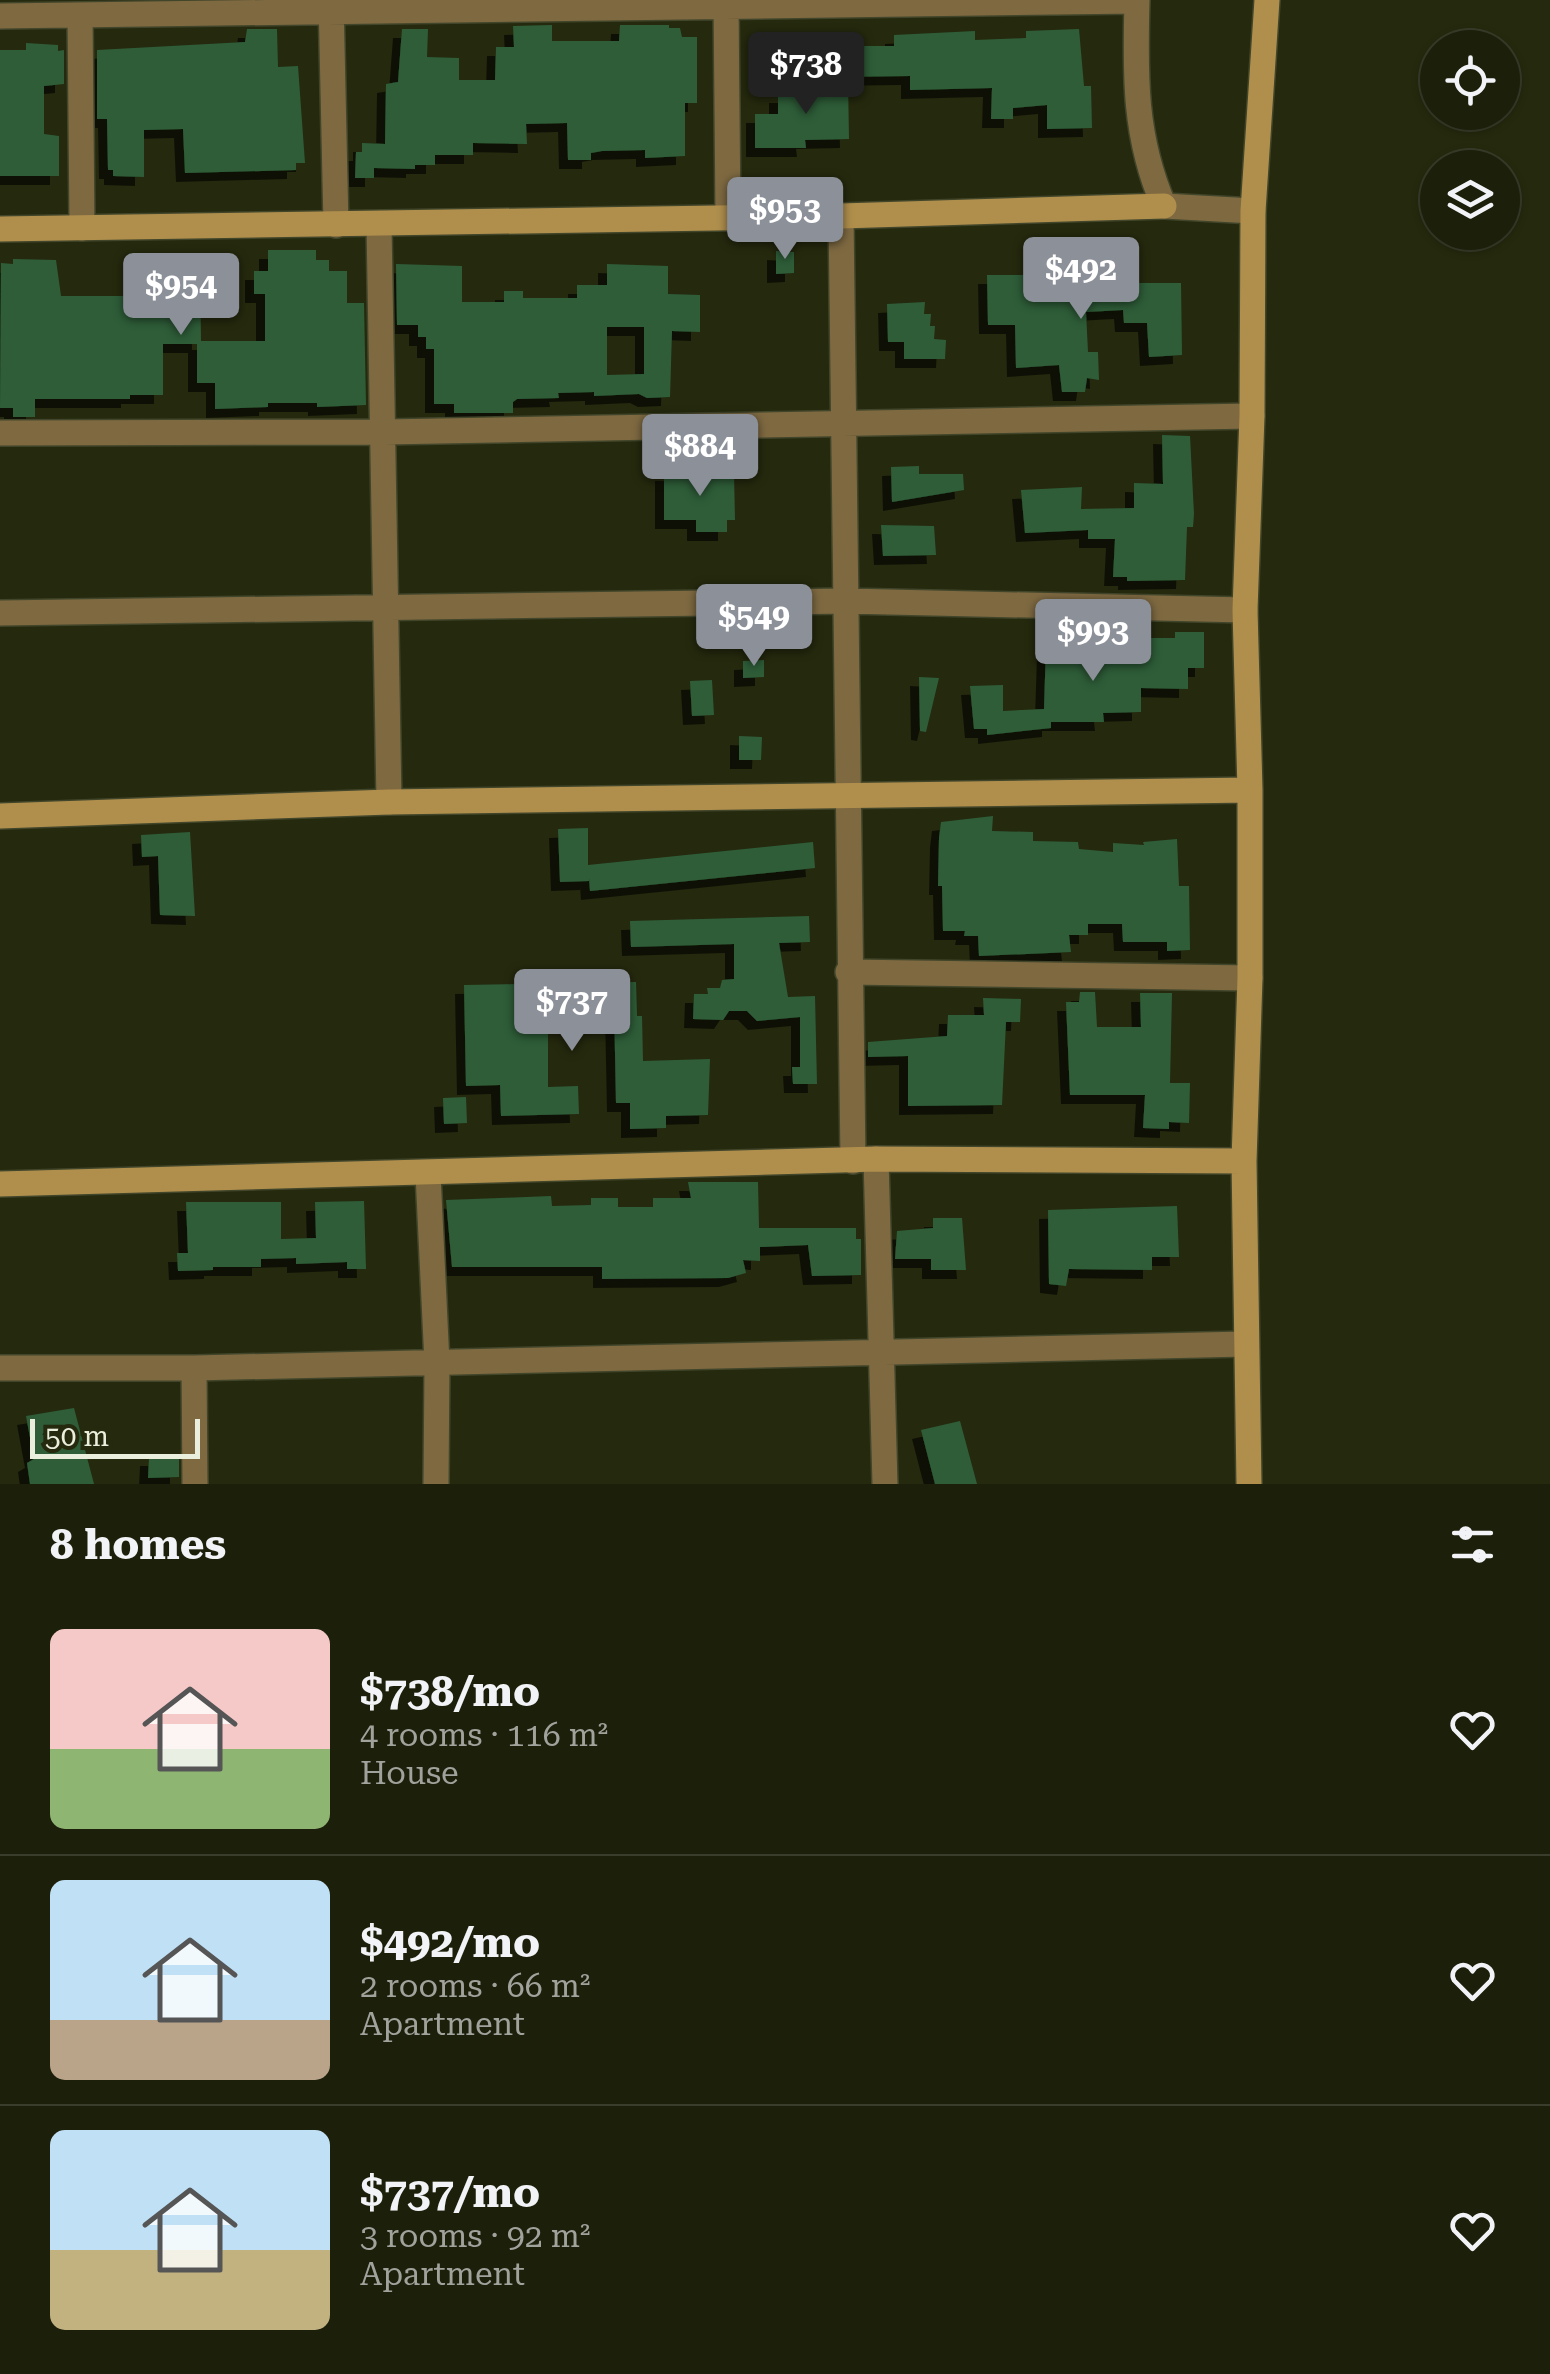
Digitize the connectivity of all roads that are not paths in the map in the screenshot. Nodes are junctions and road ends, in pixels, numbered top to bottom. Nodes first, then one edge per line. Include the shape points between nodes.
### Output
1 (1137, 0) edge
2 (1267, 0) edge
3 (725, 4) edge
4 (331, 6) edge
5 (80, 15) junction
6 (0, 16) edge
7 (1164, 206) junction
8 (1252, 211) junction
9 (841, 216) junction
10 (728, 218) junction
11 (336, 225) junction
12 (379, 225) junction
13 (82, 228) junction
14 (0, 229) edge
15 (1252, 416) junction
16 (844, 422) junction
17 (384, 432) junction
18 (0, 433) edge
19 (846, 601) junction
20 (386, 609) junction
21 (1245, 610) junction
22 (0, 613) edge
23 (1250, 790) junction
24 (848, 798) junction
25 (389, 802) junction
26 (0, 816) edge
27 (848, 972) junction
28 (1250, 978) junction
29 (864, 1160) junction
30 (1244, 1160) junction
31 (428, 1174) junction
32 (0, 1184) edge
33 (1245, 1344) junction
34 (881, 1354) junction
35 (437, 1364) junction
36 (0, 1368) edge
37 (194, 1368) junction
38 (195, 1484) edge
39 (436, 1484) edge
40 (885, 1484) edge
41 (1249, 1484) edge

1 - 3 street
1 - 7 street via 1138,119 1147,168
2 - 8 street
3 - 4 street
3 - 10 street
4 - 5 street
4 - 11 street
5 - 6 street
5 - 13 street
7 - 8 street
7 - 9 street
8 - 15 street
9 - 10 street
9 - 16 street
10 - 12 street
11 - 12 street
11 - 13 street
12 - 17 street
13 - 14 street
15 - 16 street
15 - 21 street
16 - 17 street
16 - 19 street
17 - 18 street
17 - 20 street
19 - 20 street
19 - 21 street
19 - 24 street
20 - 22 street
20 - 25 street
21 - 23 street
23 - 24 street
23 - 28 street
24 - 25 street
24 - 27 street
25 - 26 street
27 - 28 street
27 - 29 street
28 - 30 street
29 - 30 street
29 - 31 street
29 - 34 street
30 - 33 street
31 - 32 street
31 - 35 street
33 - 34 street
33 - 41 street
34 - 35 street
34 - 40 street
35 - 37 street
35 - 39 street
36 - 37 street
37 - 38 street

